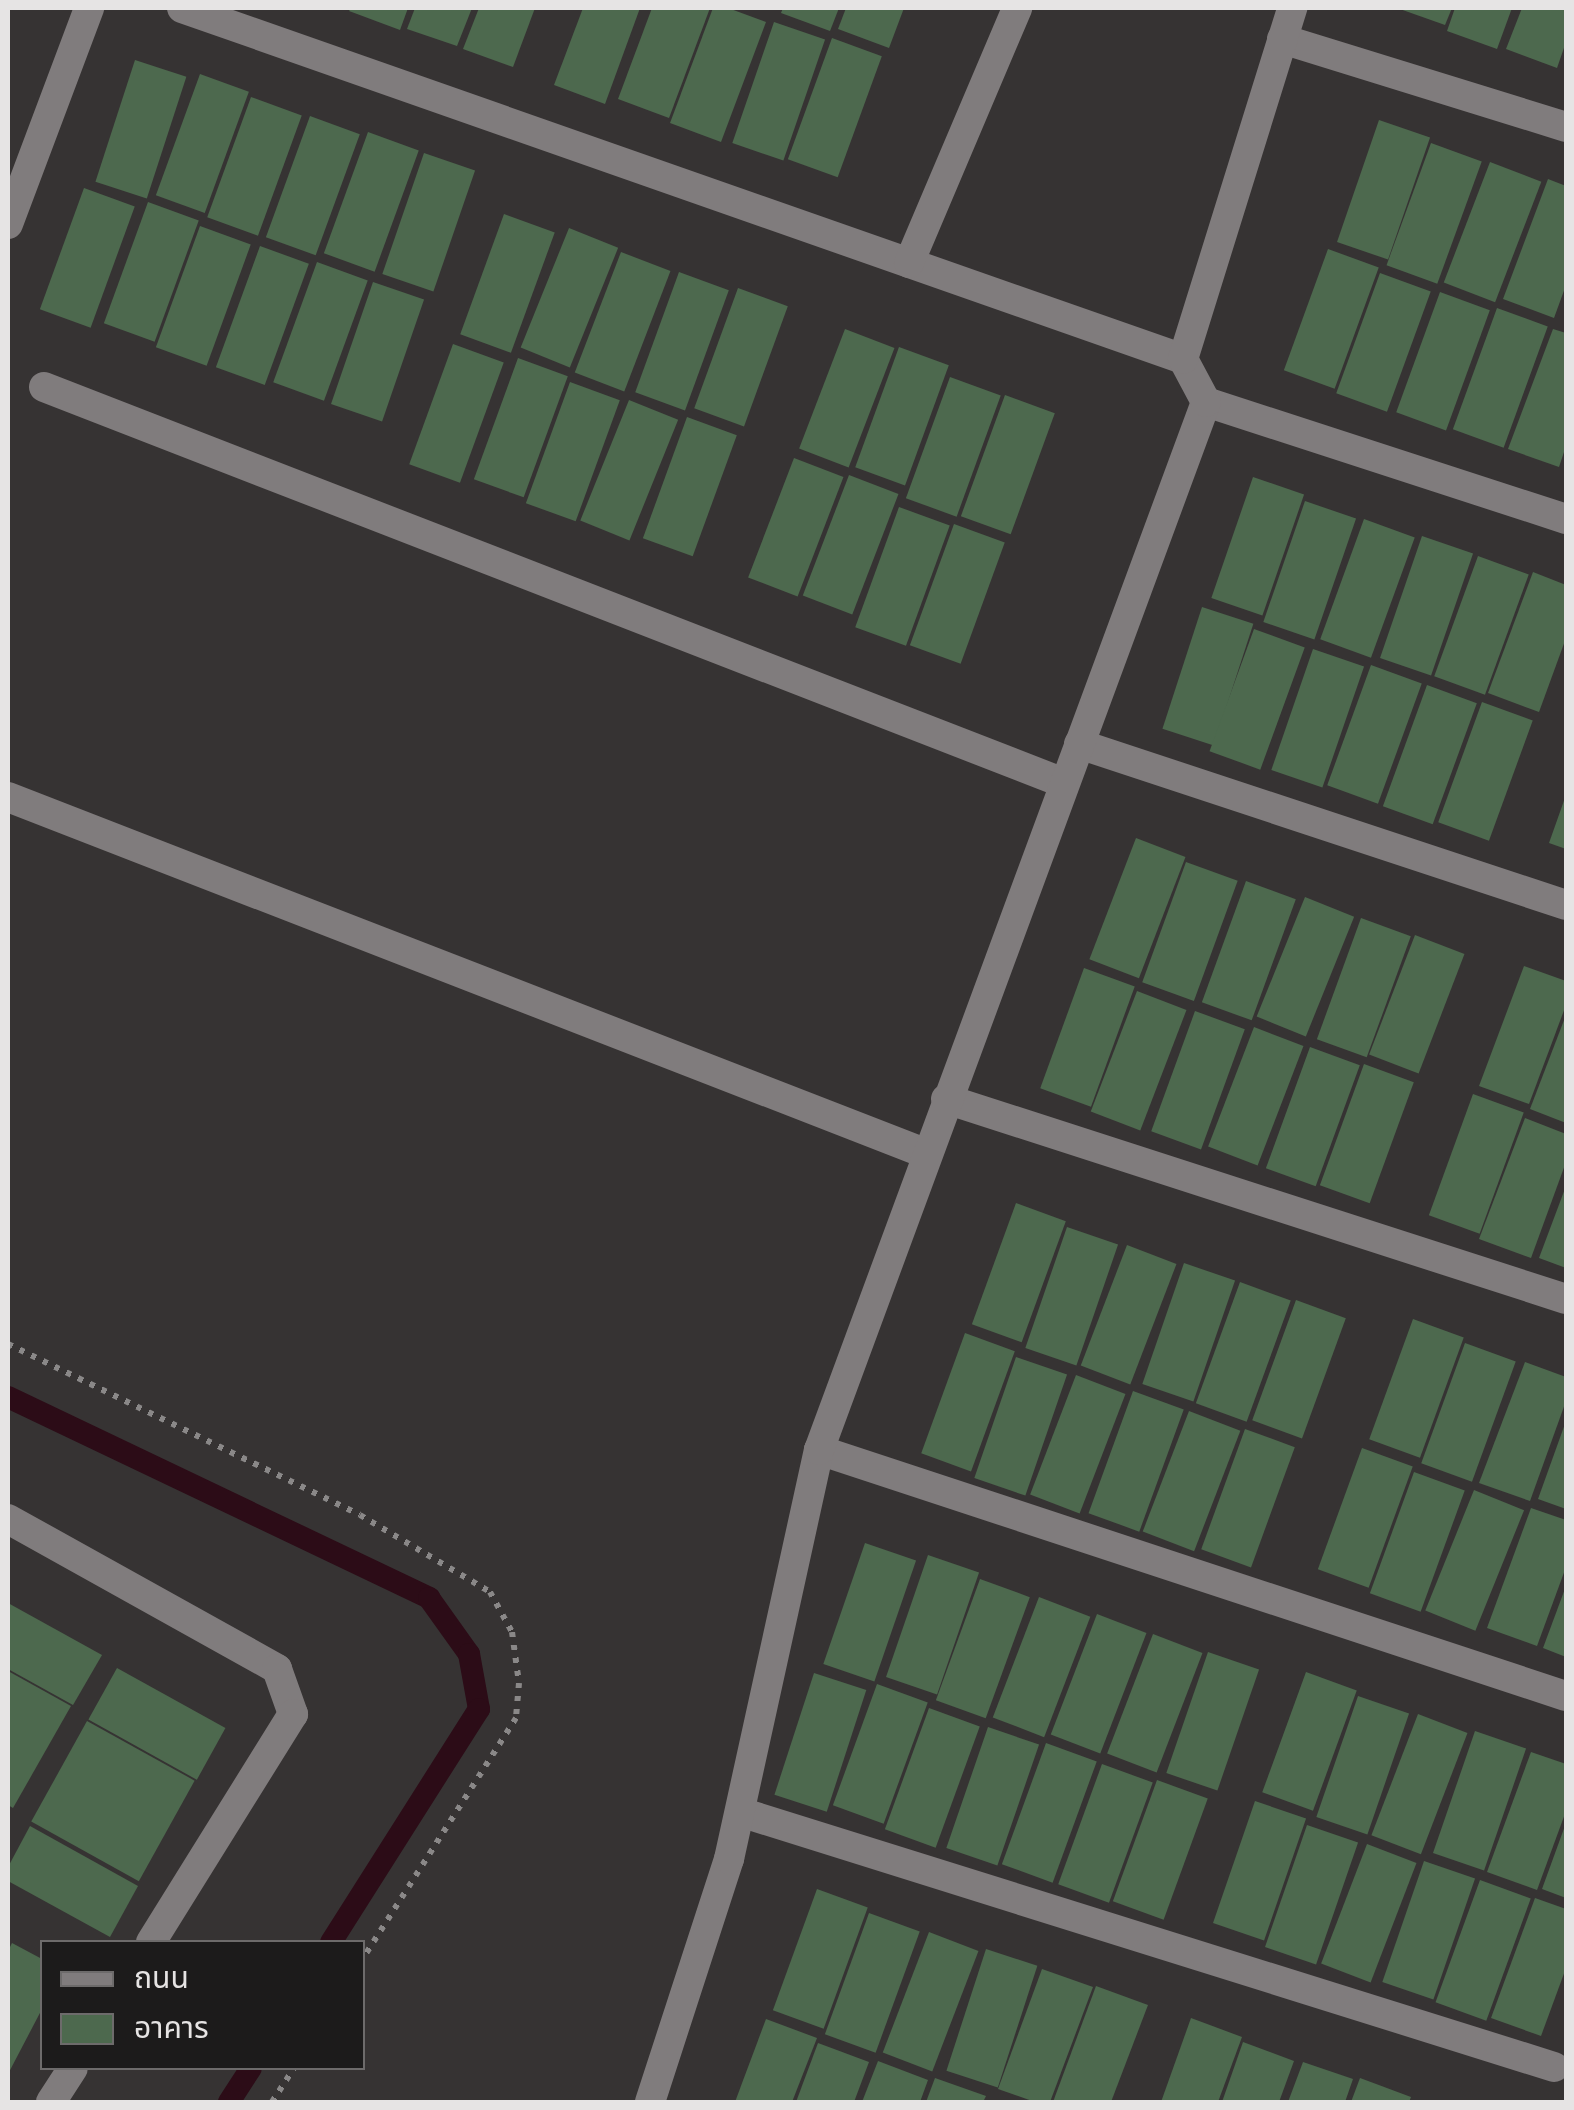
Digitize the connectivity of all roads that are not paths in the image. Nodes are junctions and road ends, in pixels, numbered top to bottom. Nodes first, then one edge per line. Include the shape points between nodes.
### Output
1 (89, 8) edge
2 (182, 8) edge
3 (1017, 8) edge
4 (1292, 8) edge
5 (1282, 39) junction
6 (1566, 127) edge
7 (8, 224) edge
8 (909, 263) junction
9 (1183, 358) junction
10 (44, 387) dead end
11 (1206, 402) junction
12 (1566, 519) edge
13 (1079, 744) junction
14 (1064, 783) junction
15 (8, 797) edge
16 (1566, 904) edge
17 (946, 1098) junction
18 (925, 1154) junction
19 (1566, 1299) edge
20 (819, 1450) junction
21 (8, 1519) edge
22 (1566, 1696) edge
23 (740, 1812) junction
24 (151, 1940) edge
25 (1554, 2068) dead end
26 (72, 2070) edge
27 (51, 2102) edge
28 (650, 2102) edge

1 - 7 street
2 - 8 street
3 - 8 street
4 - 5 street
5 - 6 street
5 - 9 street
8 - 9 street
9 - 11 street
10 - 14 street
11 - 12 street
11 - 13 street
13 - 14 street
13 - 16 street
14 - 17 street
15 - 18 street
17 - 18 street
17 - 19 street
18 - 20 street
20 - 22 street
20 - 23 street
21 - 24 street via 277,1670 293,1714
23 - 25 street
23 - 28 street
26 - 27 street

